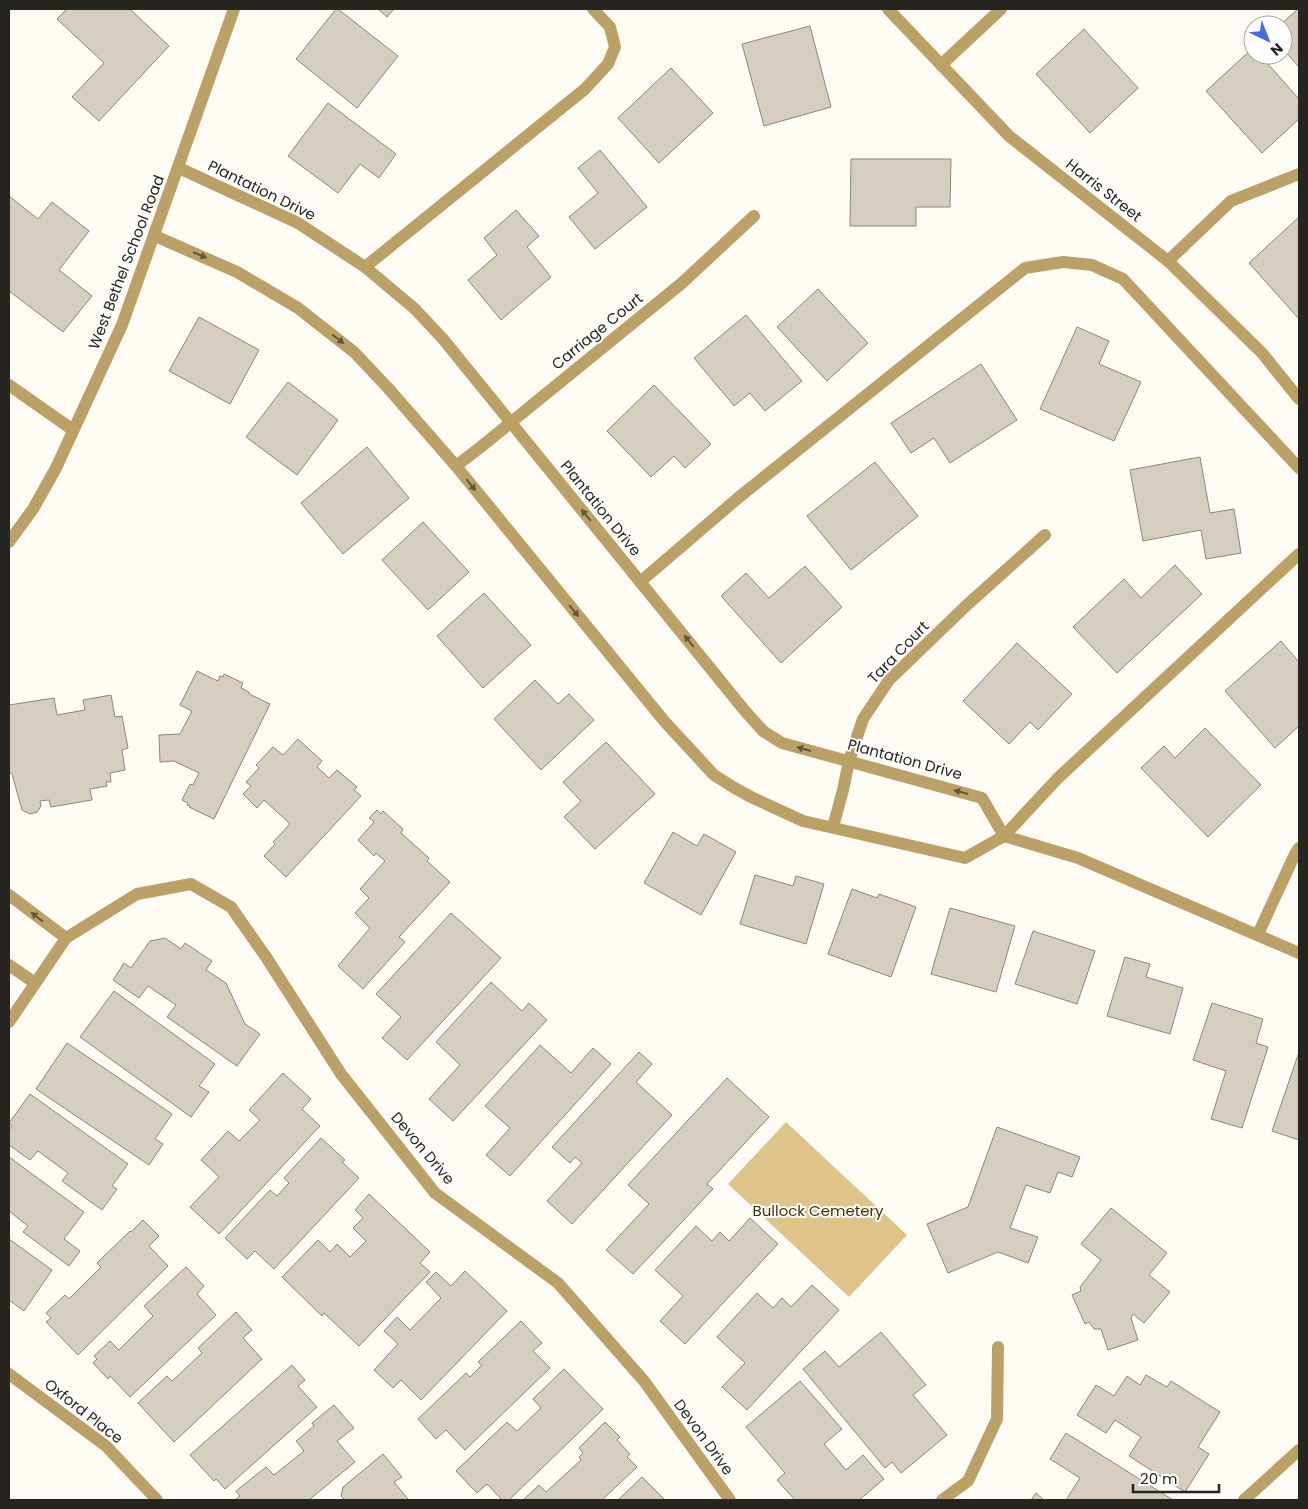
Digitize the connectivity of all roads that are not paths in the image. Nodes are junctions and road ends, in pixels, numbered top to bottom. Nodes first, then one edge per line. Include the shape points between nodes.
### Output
1 (234, 9) edge
2 (593, 9) edge
3 (888, 9) edge
4 (1001, 9) edge
5 (941, 65) junction
6 (179, 168) junction
7 (1299, 174) edge
8 (754, 216) dead end
9 (155, 236) junction
10 (1168, 261) junction
11 (365, 267) junction
12 (9, 386) edge
13 (1299, 399) edge
14 (510, 422) junction
15 (73, 430) junction
16 (456, 466) junction
17 (1299, 468) edge
18 (1045, 535) dead end
19 (9, 542) edge
20 (1299, 554) edge
21 (640, 582) junction
22 (849, 761) junction
23 (833, 828) junction
24 (1004, 836) junction
25 (1299, 848) edge
26 (9, 895) edge
27 (1258, 934) junction
28 (66, 938) junction
29 (1299, 953) edge
30 (9, 965) edge
31 (35, 983) junction
32 (9, 1022) edge
33 (998, 1347) dead end
34 (9, 1374) edge
35 (1299, 1450) edge
36 (157, 1500) edge
37 (730, 1500) edge
38 (942, 1500) edge
39 (1244, 1500) edge

1 - 6 street, West Bethel School Road
2 - 11 street via 610,27 615,47 608,64 578,95
3 - 5 street, Harris Street
4 - 5 street
5 - 10 street, Harris Street via 1009,136
6 - 9 street, West Bethel School Road
6 - 11 street, Plantation Drive via 298,223
7 - 10 street via 1231,201
8 - 14 street, Carriage Court via 682,282
9 - 15 street, West Bethel School Road via 122,325
9 -> 16 street via 237,272 298,308 354,352
10 - 13 street, Harris Street via 1262,353
11 - 14 street, Plantation Drive via 438,333
12 - 15 street
14 - 16 street, Carriage Court
21 -> 14 street, Plantation Drive
15 - 19 street, West Bethel School Road via 33,509
16 -> 23 street via 665,722 714,775 751,797 803,820
17 - 21 street via 1122,279 1092,264 1063,262 1025,268 738,498
18 - 22 street, Tara Court via 889,680 863,719
20 - 24 street via 1058,778
22 -> 21 street, Plantation Drive via 782,743 763,731
22 - 23 street, Tara Court
24 -> 22 street, Plantation Drive via 982,798
23 - 24 street via 965,858
24 - 27 street via 1078,858
25 - 27 street
28 -> 26 street
27 - 29 street
28 - 31 street
28 - 37 street, Devon Drive via 137,894 191,884 232,907 341,1074 436,1192 558,1283 644,1381
30 - 31 street
31 - 32 street
33 - 38 street via 997,1419 968,1481
34 - 36 street, Oxford Place via 106,1446
35 - 39 street

